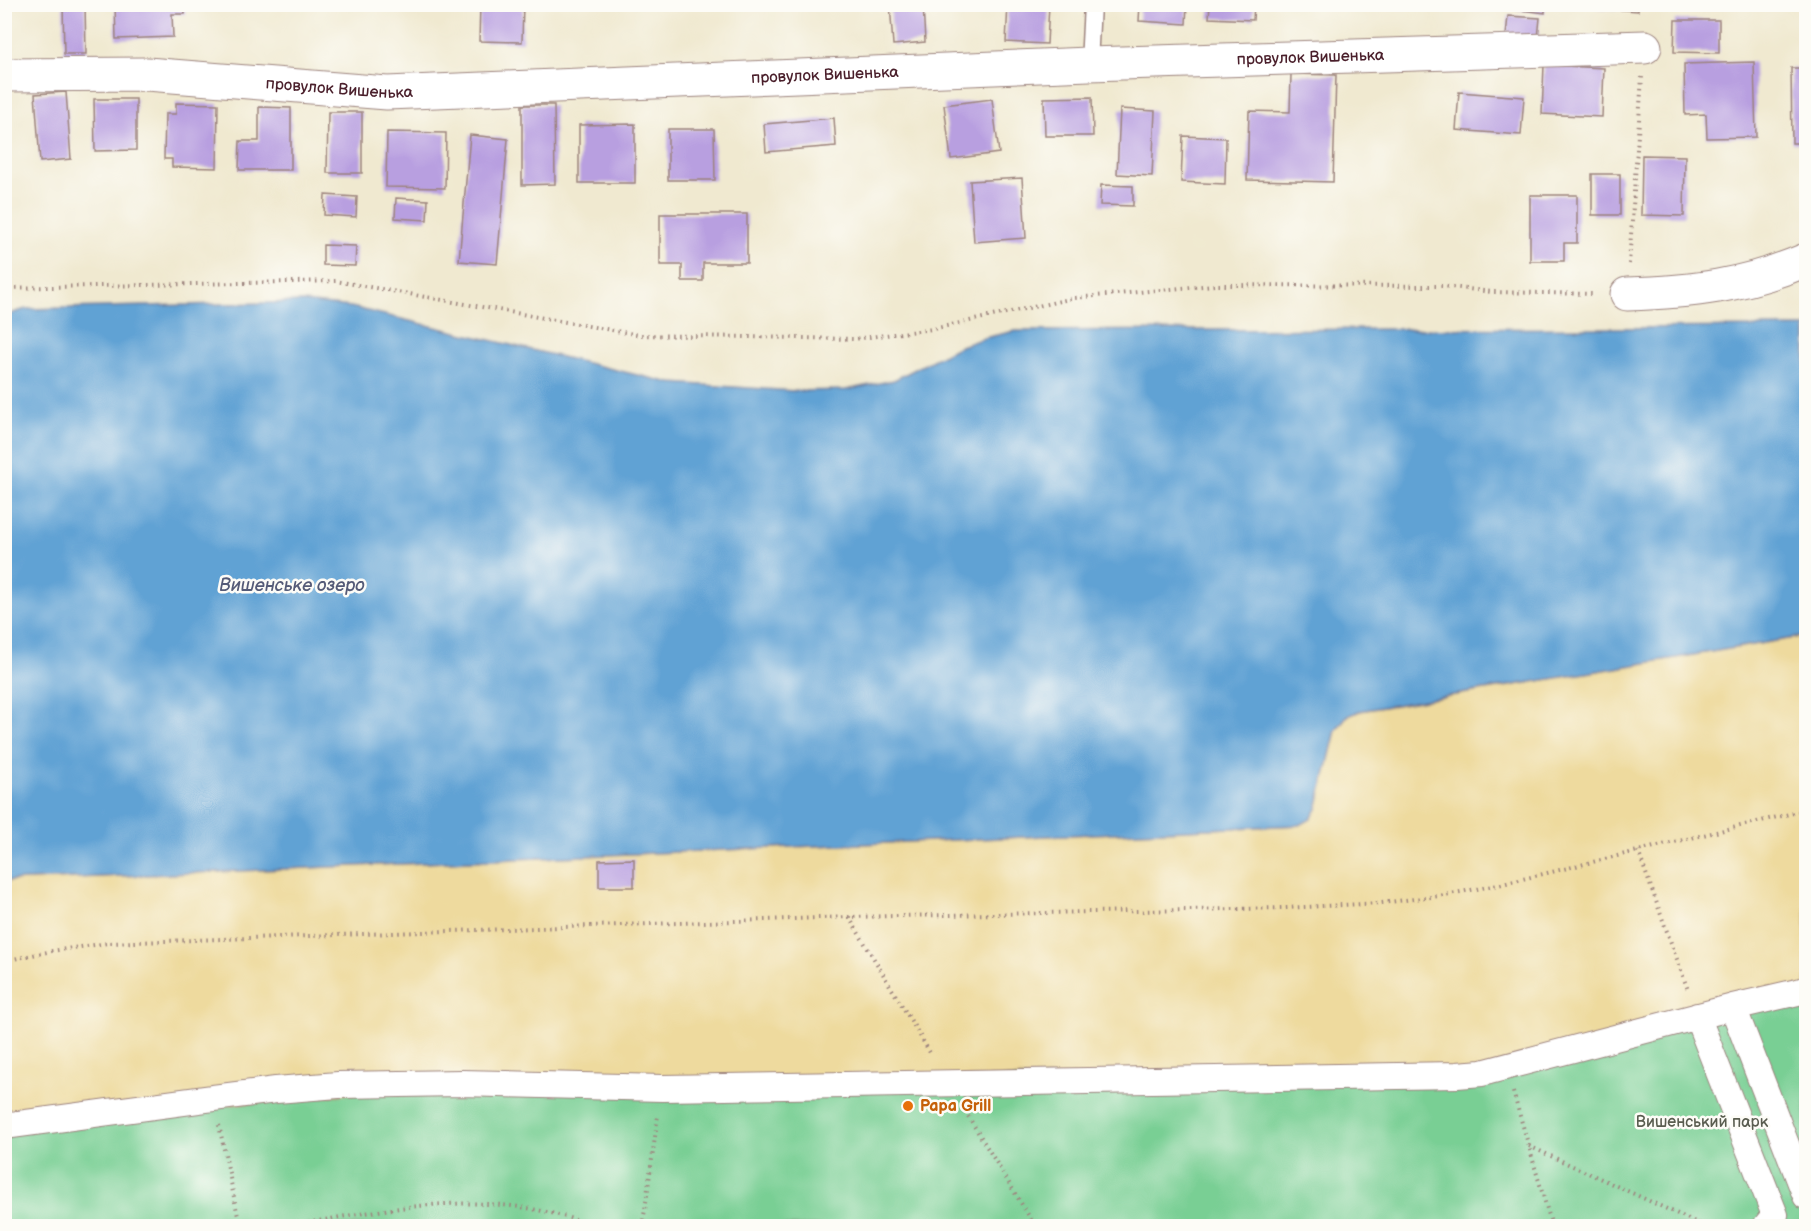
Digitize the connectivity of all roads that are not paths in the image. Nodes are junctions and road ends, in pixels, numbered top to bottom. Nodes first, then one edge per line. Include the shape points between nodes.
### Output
1 (1092, 4) edge
2 (1645, 47) road end
3 (1089, 64) junction
4 (4, 75) edge
5 (1806, 260) edge
6 (1627, 294) road end
7 (1806, 990) edge
8 (1733, 1007) junction
9 (1697, 1016) junction
10 (4, 1126) edge
11 (1806, 1198) edge
12 (1770, 1221) edge

1 - 3 lane
2 - 3 street, провулок Вишенька
3 - 4 street, провулок Вишенька via 387,93 147,74
5 - 6 street via 1709,289
7 - 8 street
8 - 9 street
8 - 11 street
9 - 10 street via 1482,1073 1457,1075 662,1088 462,1083 338,1085
9 - 12 street
11 - 12 street via 1791,1204

